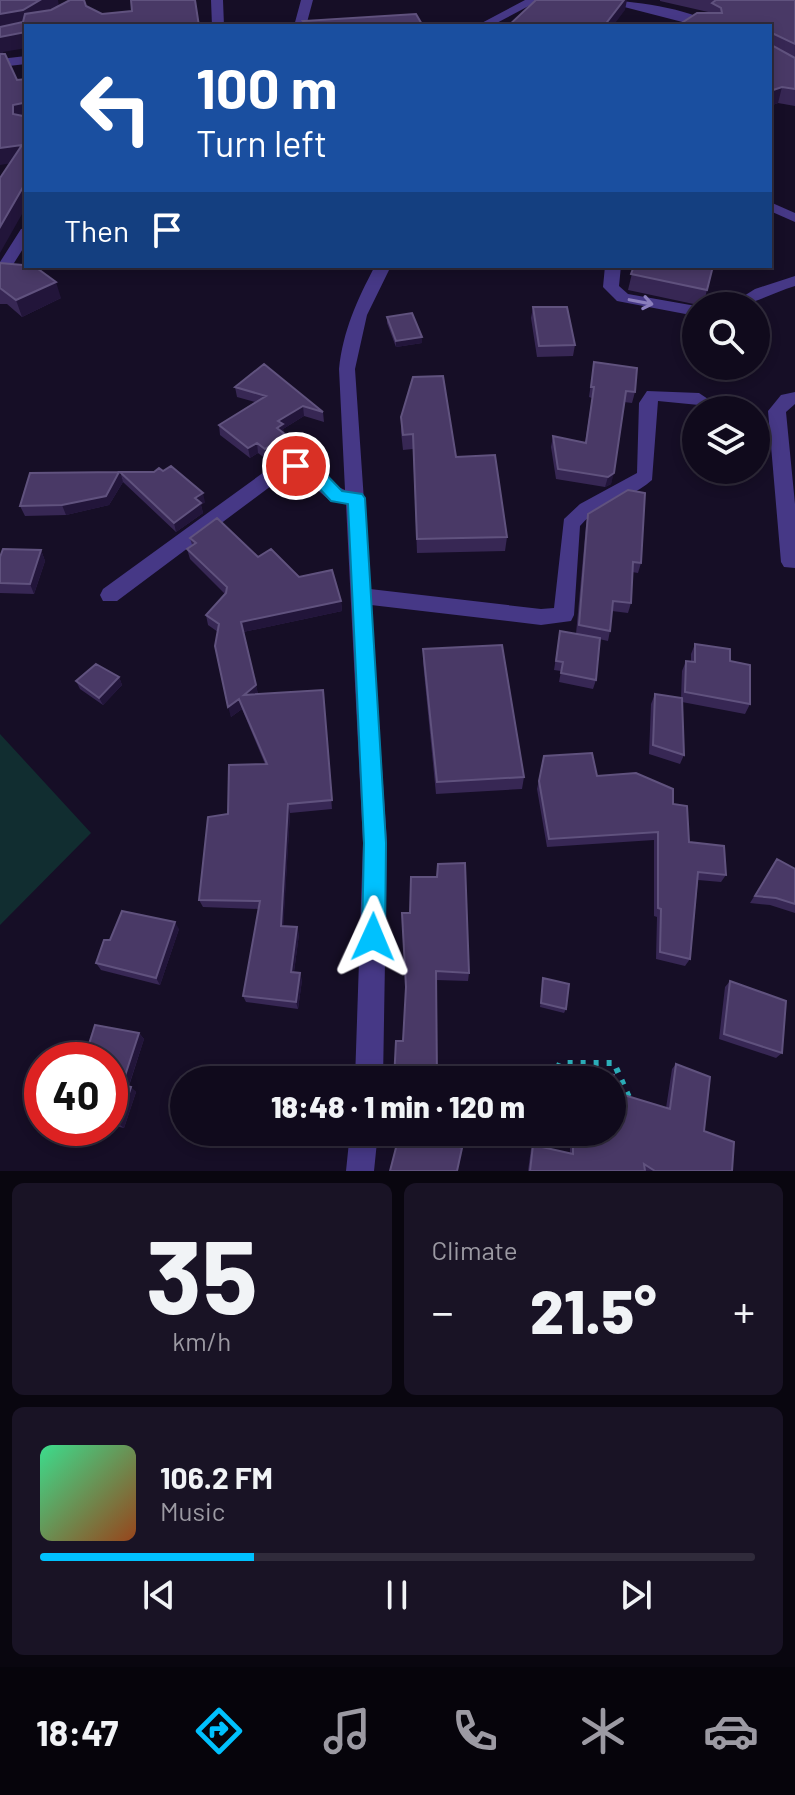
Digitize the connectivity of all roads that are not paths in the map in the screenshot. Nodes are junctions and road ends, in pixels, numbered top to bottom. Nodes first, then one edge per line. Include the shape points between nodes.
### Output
1 (217, 0) edge
2 (307, 0) edge
3 (534, 0) edge
4 (603, 0) edge
5 (218, 24) edge
6 (301, 24) edge
7 (486, 24) edge
8 (704, 24) edge
9 (24, 60) edge
10 (0, 63) edge
11 (772, 207) edge
12 (795, 218) edge
13 (24, 235) edge
14 (4, 268) edge
15 (382, 268) edge
16 (613, 268) edge
17 (795, 281) edge
18 (760, 292) edge
19 (682, 309) edge
20 (682, 398) edge
21 (795, 398) edge
22 (356, 498) junction
23 (791, 562) dead end
24 (110, 595) dead end
25 (362, 596) junction
26 (369, 1066) edge
27 (363, 1146) edge
28 (360, 1171) edge

1 - 5 street
2 - 6 street
3 - 7 street
4 - 8 street
9 - 10 street
11 - 12 street
13 - 14 street
15 - 22 street via 350,337 347,369
16 -> 19 street via 611,287 623,298
17 - 18 street
20 - 25 street via 653,395 648,403 646,475 578,514 571,524 564,615 553,619
21 - 23 street via 777,411
22 - 24 street via 337,496 310,468 277,472
22 - 25 street
25 - 26 street via 375,843
27 - 28 street

